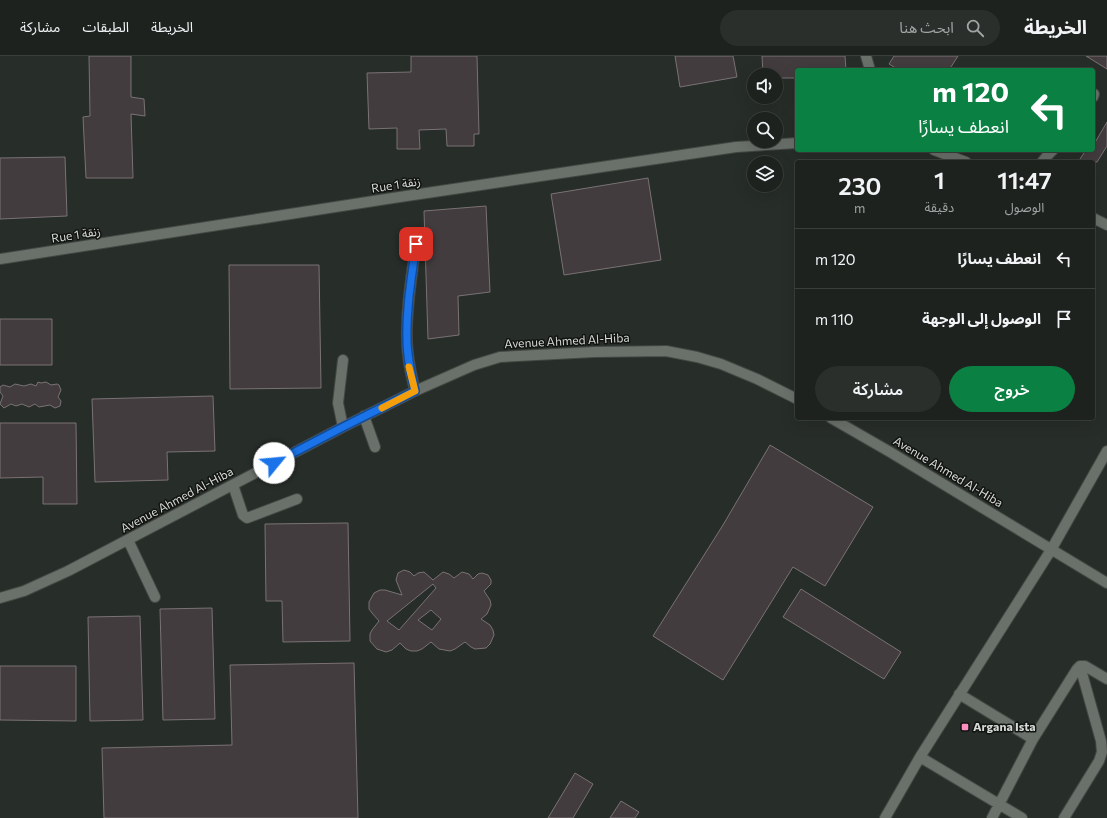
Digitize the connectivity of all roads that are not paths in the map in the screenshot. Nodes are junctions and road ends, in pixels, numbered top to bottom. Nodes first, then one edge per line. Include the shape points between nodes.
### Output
1 (866, 56) edge
2 (869, 68) edge
3 (795, 143) edge
4 (939, 152) edge
5 (1051, 152) edge
6 (961, 160) edge
7 (1044, 160) edge
8 (1095, 219) edge
9 (1107, 225) edge
10 (416, 244) dead end
11 (0, 259) edge
12 (343, 360) dead end
13 (415, 391) junction
14 (795, 398) edge
15 (364, 416) junction
16 (833, 420) edge
17 (343, 427) junction
18 (375, 447) dead end
19 (1107, 451) edge
20 (233, 485) junction
21 (297, 499) dead end
22 (128, 540) junction
23 (1051, 550) junction
24 (1107, 583) edge
25 (155, 597) dead end
26 (0, 598) edge
27 (1080, 666) junction
28 (1107, 679) edge
29 (959, 694) junction
30 (1033, 739) junction
31 (920, 757) junction
32 (1000, 805) junction
33 (885, 818) edge
34 (992, 818) edge
35 (1022, 818) edge
36 (1064, 818) edge

1 - 2 street
3 - 11 street, Rue 1 زنقة via 736,147
4 - 6 street
5 - 7 street
8 - 9 street
10 - 13 street via 407,340 409,368
12 - 17 street via 338,403
13 - 14 street, Avenue Ahmed Al-Hiba via 474,365 500,357 666,351 721,364
13 - 15 street, Avenue Ahmed Al-Hiba
15 - 17 street, Avenue Ahmed Al-Hiba
15 - 18 street
16 - 23 street, Avenue Ahmed Al-Hiba
17 - 20 street, Avenue Ahmed Al-Hiba
19 - 23 street
20 - 21 street via 243,515 247,518
20 - 22 street, Avenue Ahmed Al-Hiba
22 - 25 street
22 - 26 street, Avenue Ahmed Al-Hiba via 43,584
23 - 24 street, Avenue Ahmed Al-Hiba
23 - 29 street
27 - 28 street via 1085,666
27 - 30 street
27 - 36 street via 1102,752
29 - 30 street
29 - 31 street
30 - 32 street
31 - 32 street
31 - 33 street
32 - 34 street
32 - 35 street

